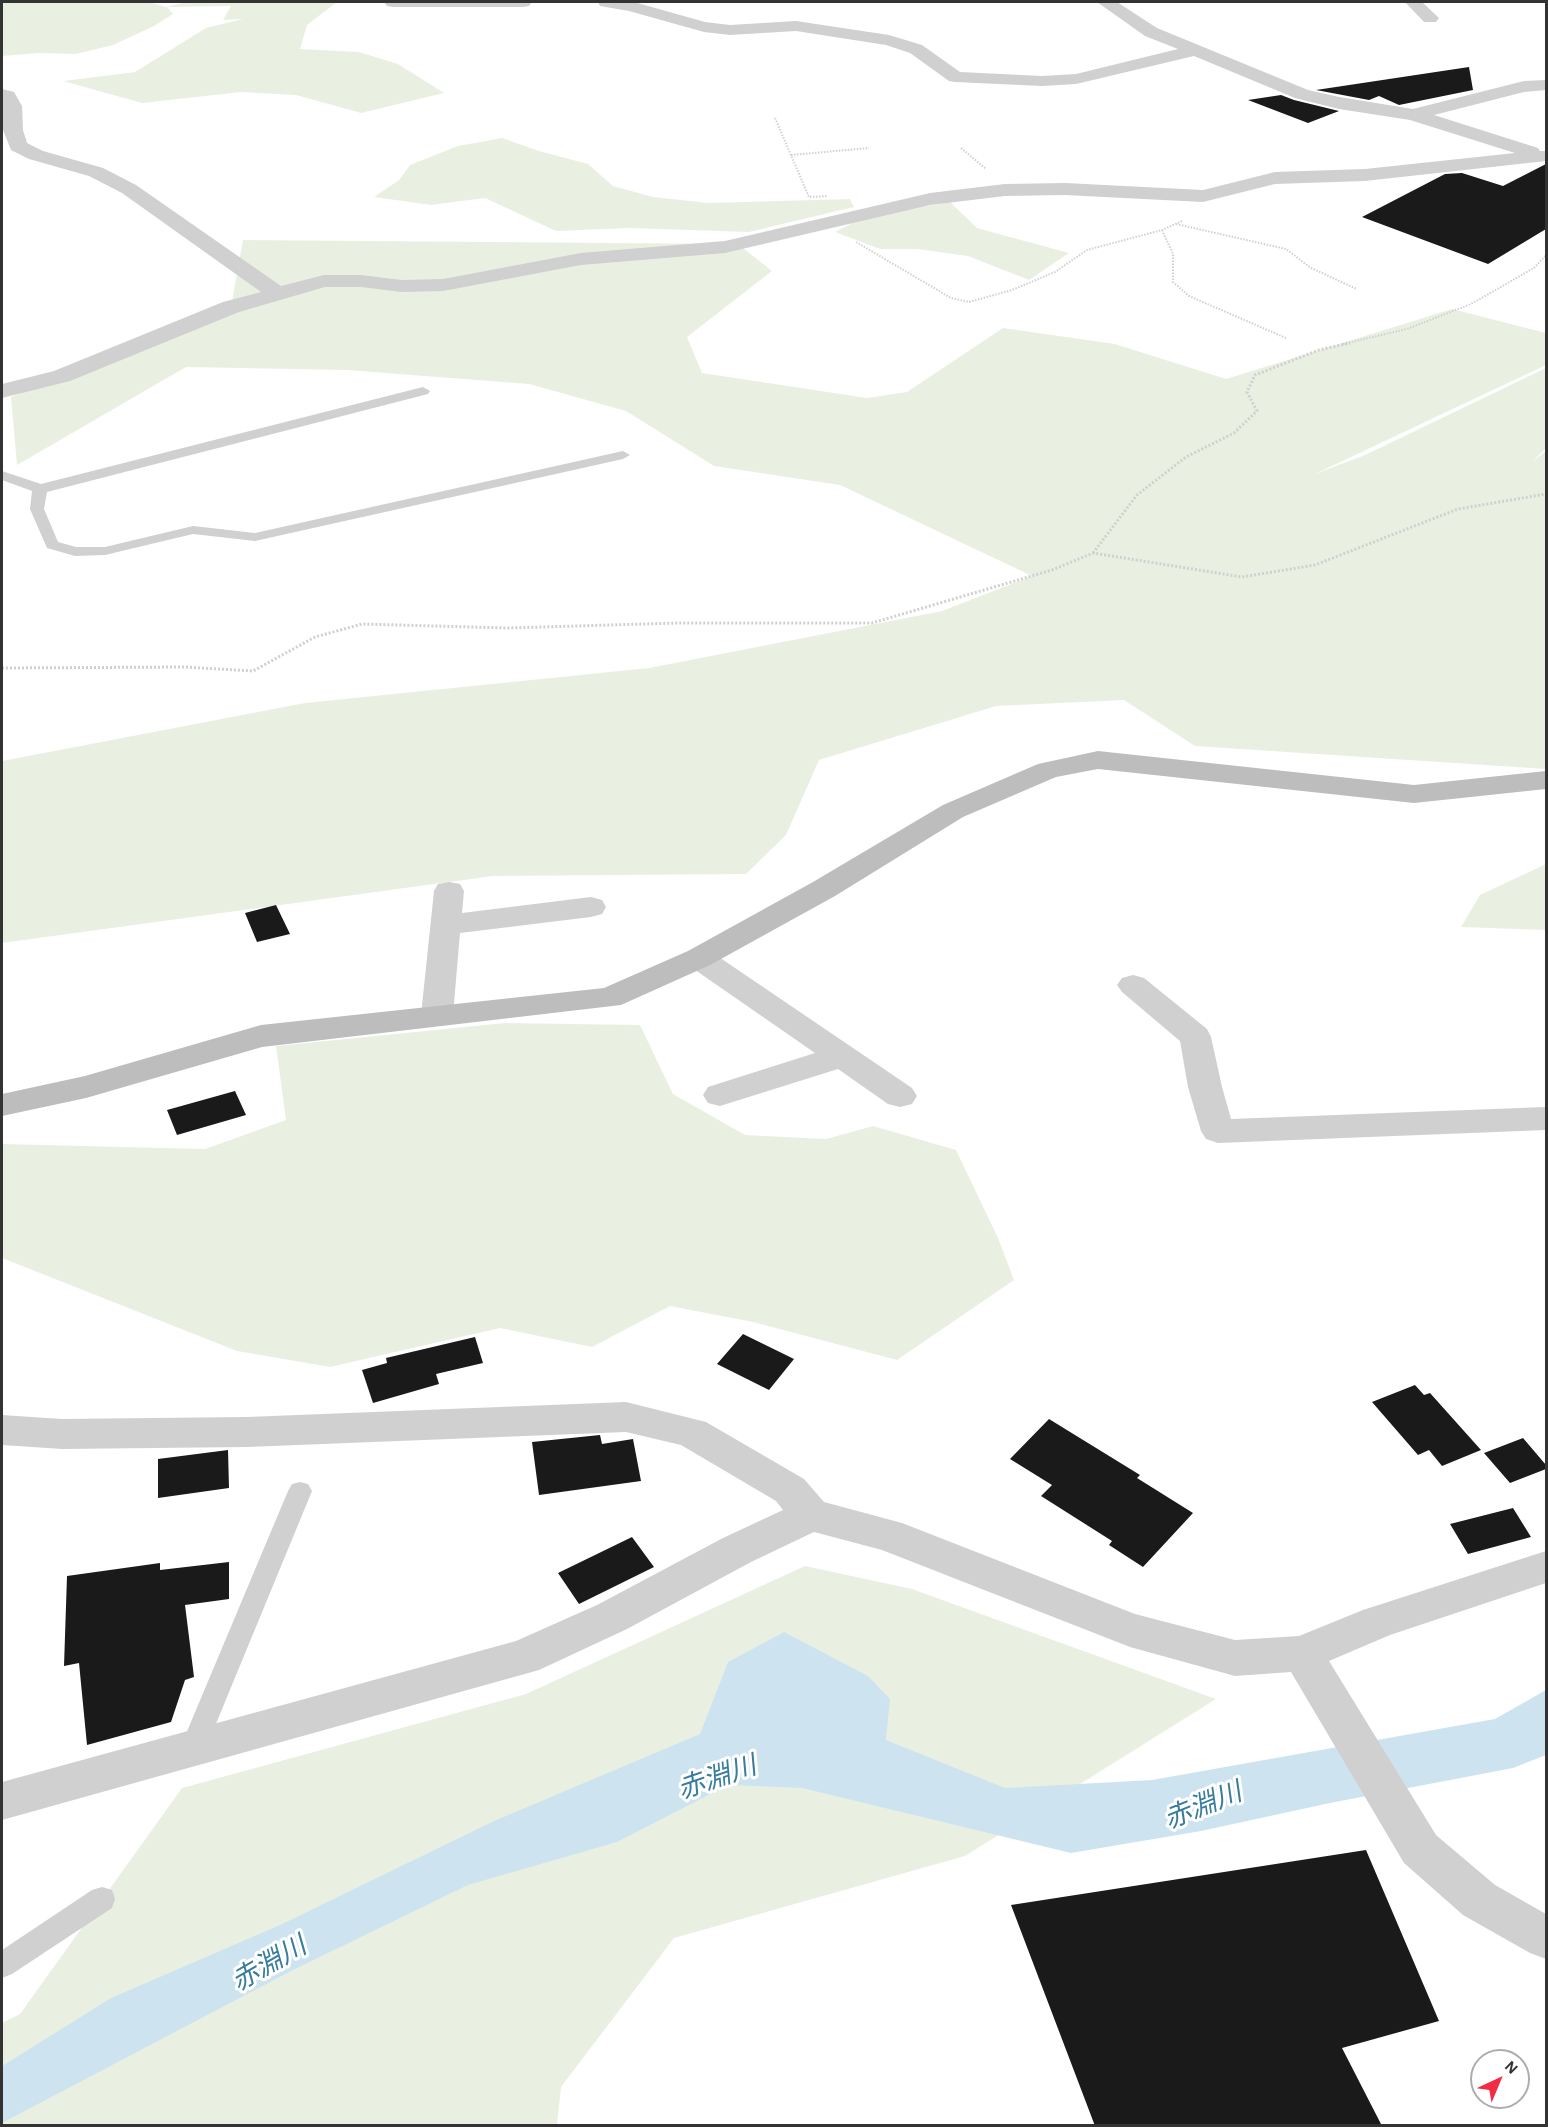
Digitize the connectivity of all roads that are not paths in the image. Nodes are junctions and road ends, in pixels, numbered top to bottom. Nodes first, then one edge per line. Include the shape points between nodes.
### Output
1 (393, 2) edge
2 (523, 2) edge
3 (606, 2) edge
4 (1106, 2) edge
5 (1413, 2) edge
6 (1430, 18) dead end
7 (1194, 51) junction
8 (1546, 85) edge
9 (2, 94) edge
10 (1413, 115) junction
11 (1546, 156) edge
12 (278, 294) junction
13 (2, 391) edge
14 (423, 391) dead end
15 (623, 455) dead end
16 (3, 477) edge
17 (40, 489) junction
18 (1546, 780) edge
19 (449, 891) dead end
20 (591, 907) dead end
21 (446, 925) junction
22 (699, 958) junction
23 (1133, 985) dead end
24 (437, 1015) junction
25 (842, 1056) junction
26 (720, 1095) dead end
27 (900, 1096) dead end
28 (2, 1105) edge
29 (1546, 1119) edge
30 (2, 1430) edge
31 (300, 1491) dead end
32 (812, 1515) junction
33 (1546, 1568) edge
34 (1302, 1654) junction
35 (193, 1748) junction
36 (2, 1801) edge
37 (102, 1899) dead end
38 (1546, 1938) edge
39 (2, 1965) edge

1 - 2 street
3 - 7 street via 704,27 730,30 796,26 889,40 916,49 955,76 993,80 1076,79
4 - 7 street via 1151,32
5 - 6 street
7 - 10 street via 1302,94
8 - 10 street
9 - 12 street via 13,106 18,146 96,172 129,189
10 - 11 street
11 - 12 street via 1365,175 1275,178 1203,196 1005,190 930,199 725,247 581,260 443,285 324,281
12 - 13 street via 231,307 62,376
14 - 17 lane
15 - 17 lane via 255,537 193,530 105,551 75,552 52,545 37,509
16 - 17 lane
18 - 22 street via 1414,794 1098,760 1048,770 953,811
19 - 21 street
20 - 21 street
21 - 24 street
22 - 24 street via 610,998
22 - 25 street
23 - 29 street via 1195,1037 1218,1131
24 - 28 street via 261,1036 86,1088
25 - 26 street
25 - 27 street
30 - 32 street via 62,1434 247,1431 626,1417 692,1433 790,1490
31 - 35 lane
32 - 34 street via 888,1535 1130,1630 1235,1658
32 - 35 street via 612,1617 524,1657
33 - 34 street via 1378,1622
34 - 38 street via 1420,1849 1479,1900
35 - 36 street
37 - 39 lane

